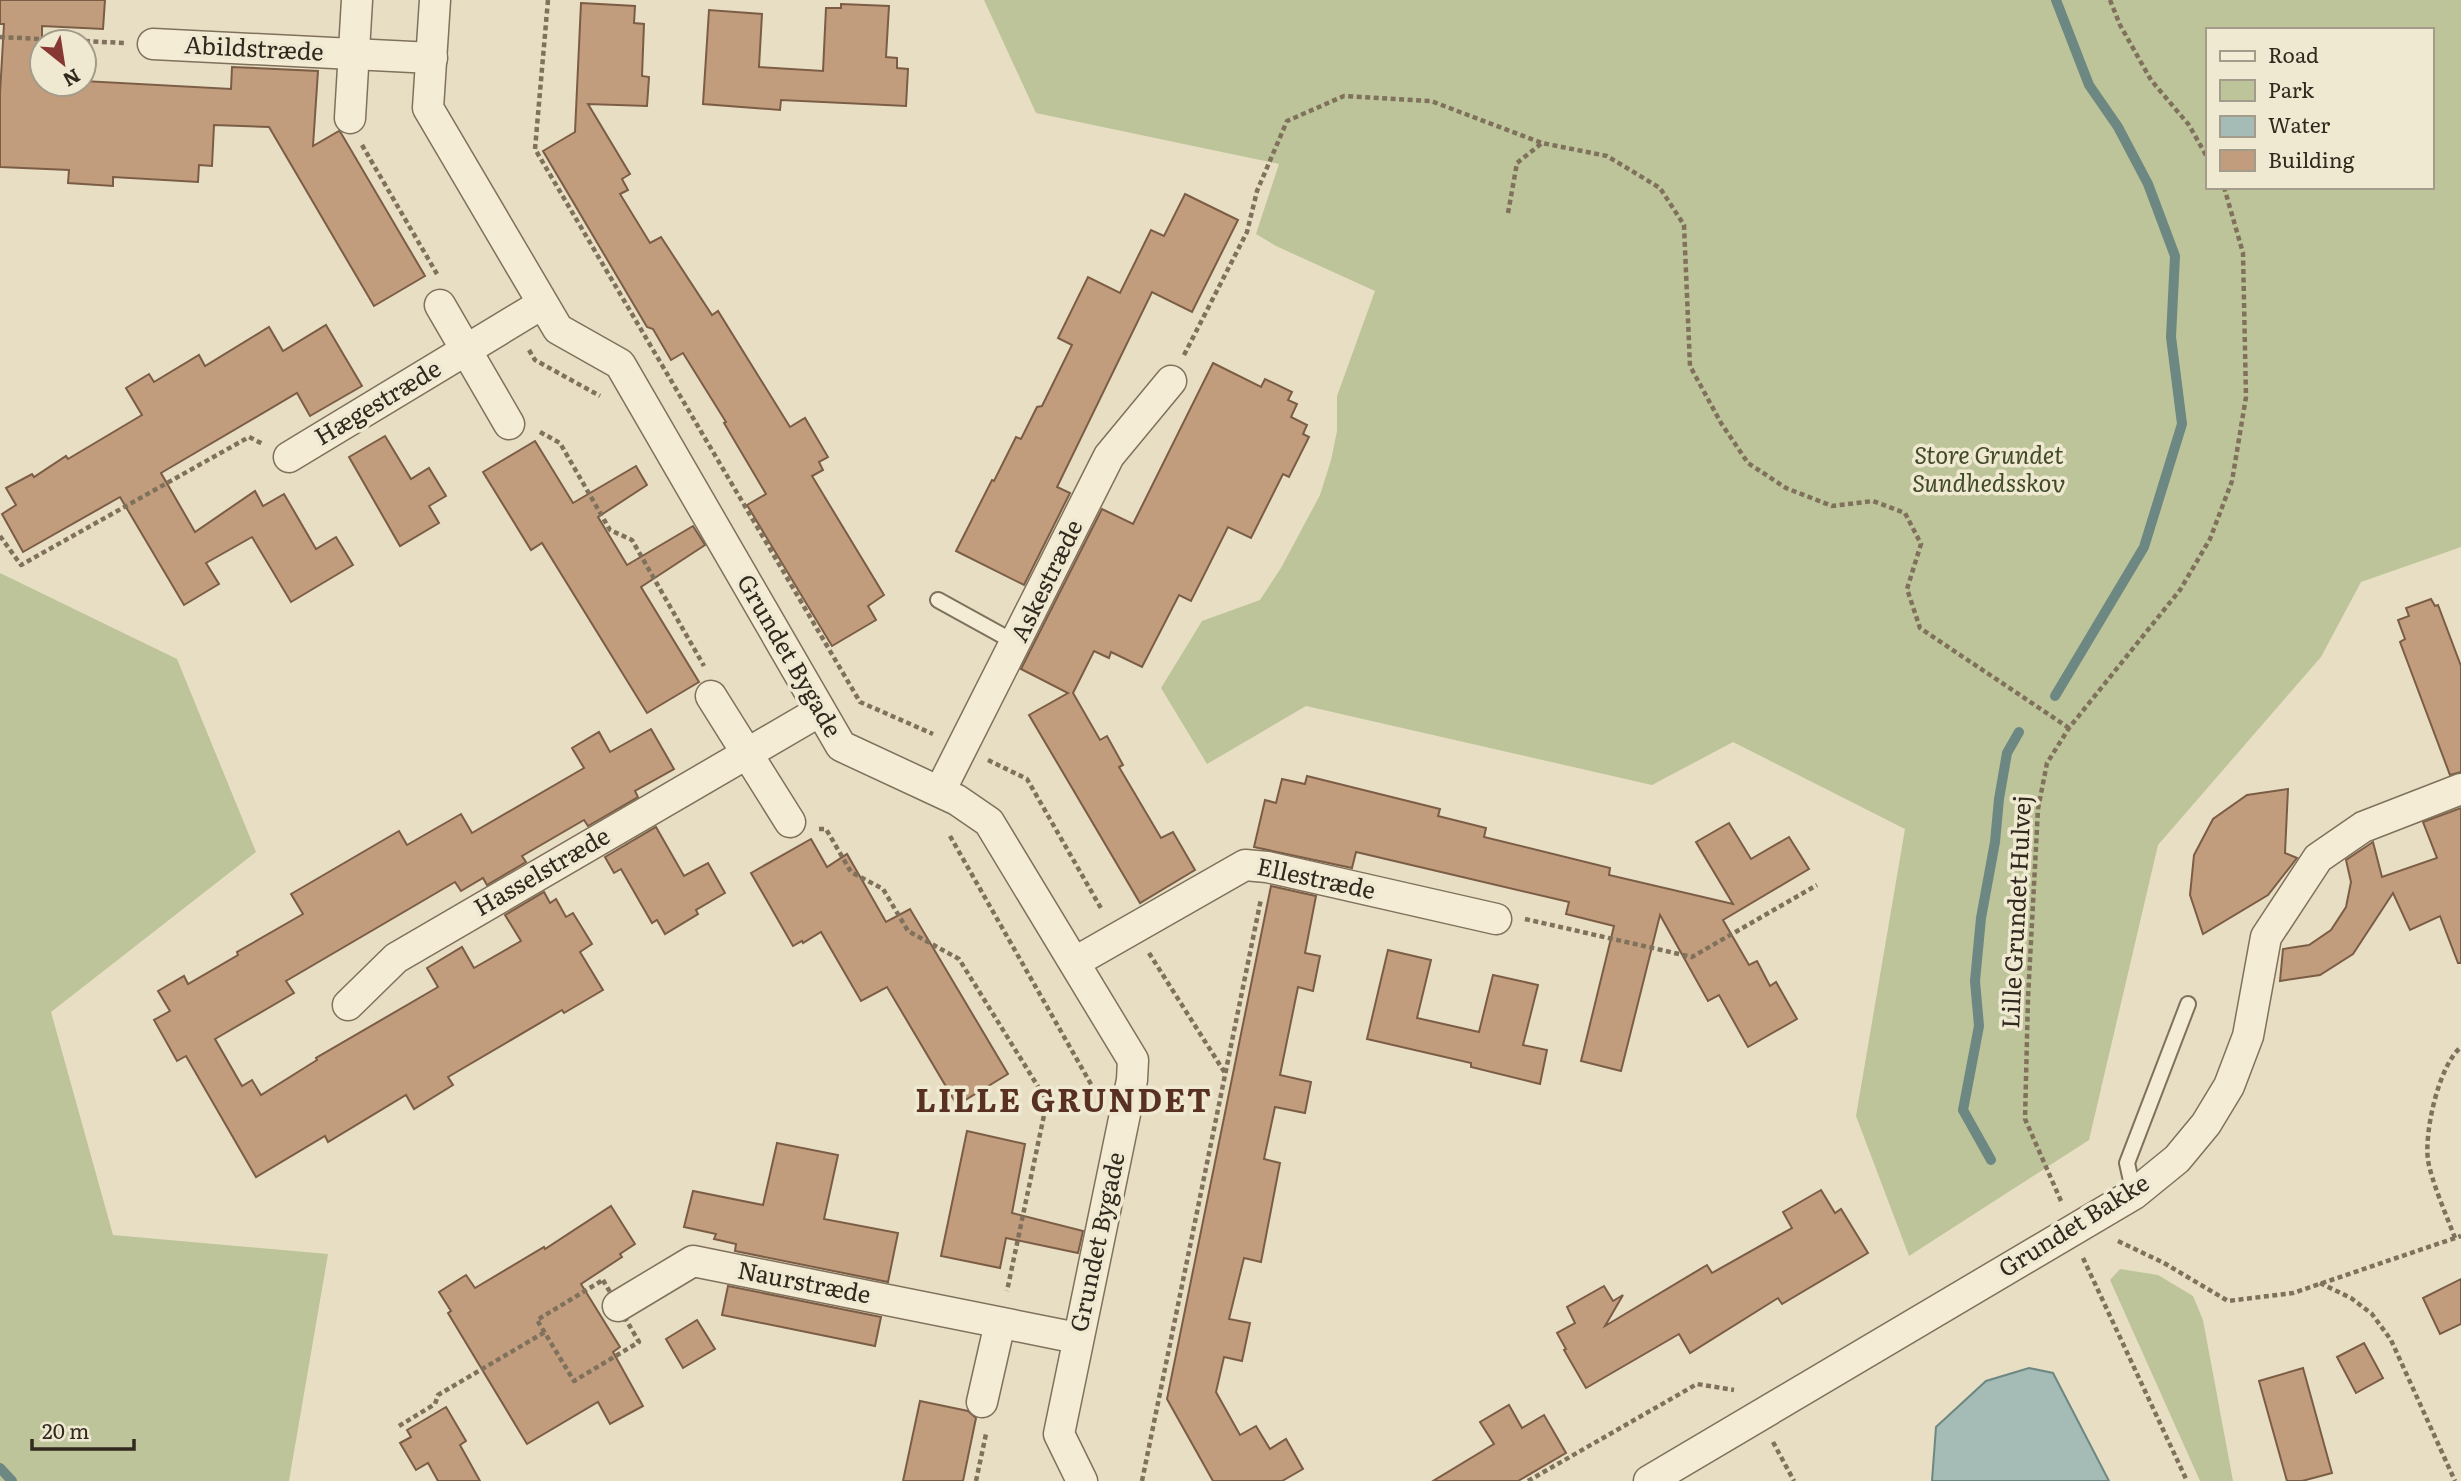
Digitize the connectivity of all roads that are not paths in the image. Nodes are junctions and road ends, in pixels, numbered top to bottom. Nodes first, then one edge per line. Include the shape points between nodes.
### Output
1 (357, 0) edge
2 (435, 0) edge
3 (153, 44) road end
4 (355, 54) junction
5 (432, 58) junction
6 (350, 118) road end
7 (542, 304) junction
8 (440, 305) road end
9 (466, 350) junction
10 (1171, 381) road end
11 (509, 424) road end
12 (289, 457) road end
13 (938, 600) dead end
14 (1016, 643) junction
15 (711, 695) road end
16 (820, 711) junction
17 (747, 753) junction
18 (2461, 789) edge
19 (940, 791) junction
20 (790, 822) road end
21 (1496, 919) road end
22 (1076, 962) junction
23 (2188, 1004) dead end
24 (348, 1005) dead end
25 (2134, 1194) junction
26 (618, 1306) road end
27 (1000, 1323) junction
28 (1077, 1338) junction
29 (982, 1402) road end
30 (1082, 1481) edge
31 (1649, 1481) edge

1 - 4 street, Abildstræde
2 - 5 street, Grundet Bygade
3 - 4 street, Abildstræde
4 - 5 street, Abildstræde
4 - 6 street, Abildstræde
5 - 7 street, Grundet Bygade via 428,108
7 - 9 street, Hægestræde
7 - 16 street, Grundet Bygade via 558,330 620,364
8 - 9 street, Hægestræde
9 - 11 street, Hægestræde
9 - 12 street, Hægestræde
10 - 14 street, Askestræde via 1109,456
13 - 14 lane
14 - 19 street, Askestræde
15 - 17 street
16 - 17 street, Hasselstræde
16 - 19 street, Grundet Bygade via 841,746
17 - 20 street
17 - 24 street, Hasselstræde via 396,958
18 - 25 street, Grundet Bakke via 2363,827 2318,858 2266,937 2248,1036 2229,1086 2177,1159
19 - 22 street, Grundet Bygade via 989,822
21 - 22 street, Ellestræde via 1245,864
22 - 28 street, Grundet Bygade via 1133,1060
23 - 25 lane via 2127,1163
25 - 31 street, Grundet Bakke
26 - 27 street, Naurstræde via 693,1261
27 - 28 street, Naurstræde
27 - 29 street
28 - 30 street, Grundet Bygade via 1059,1434

